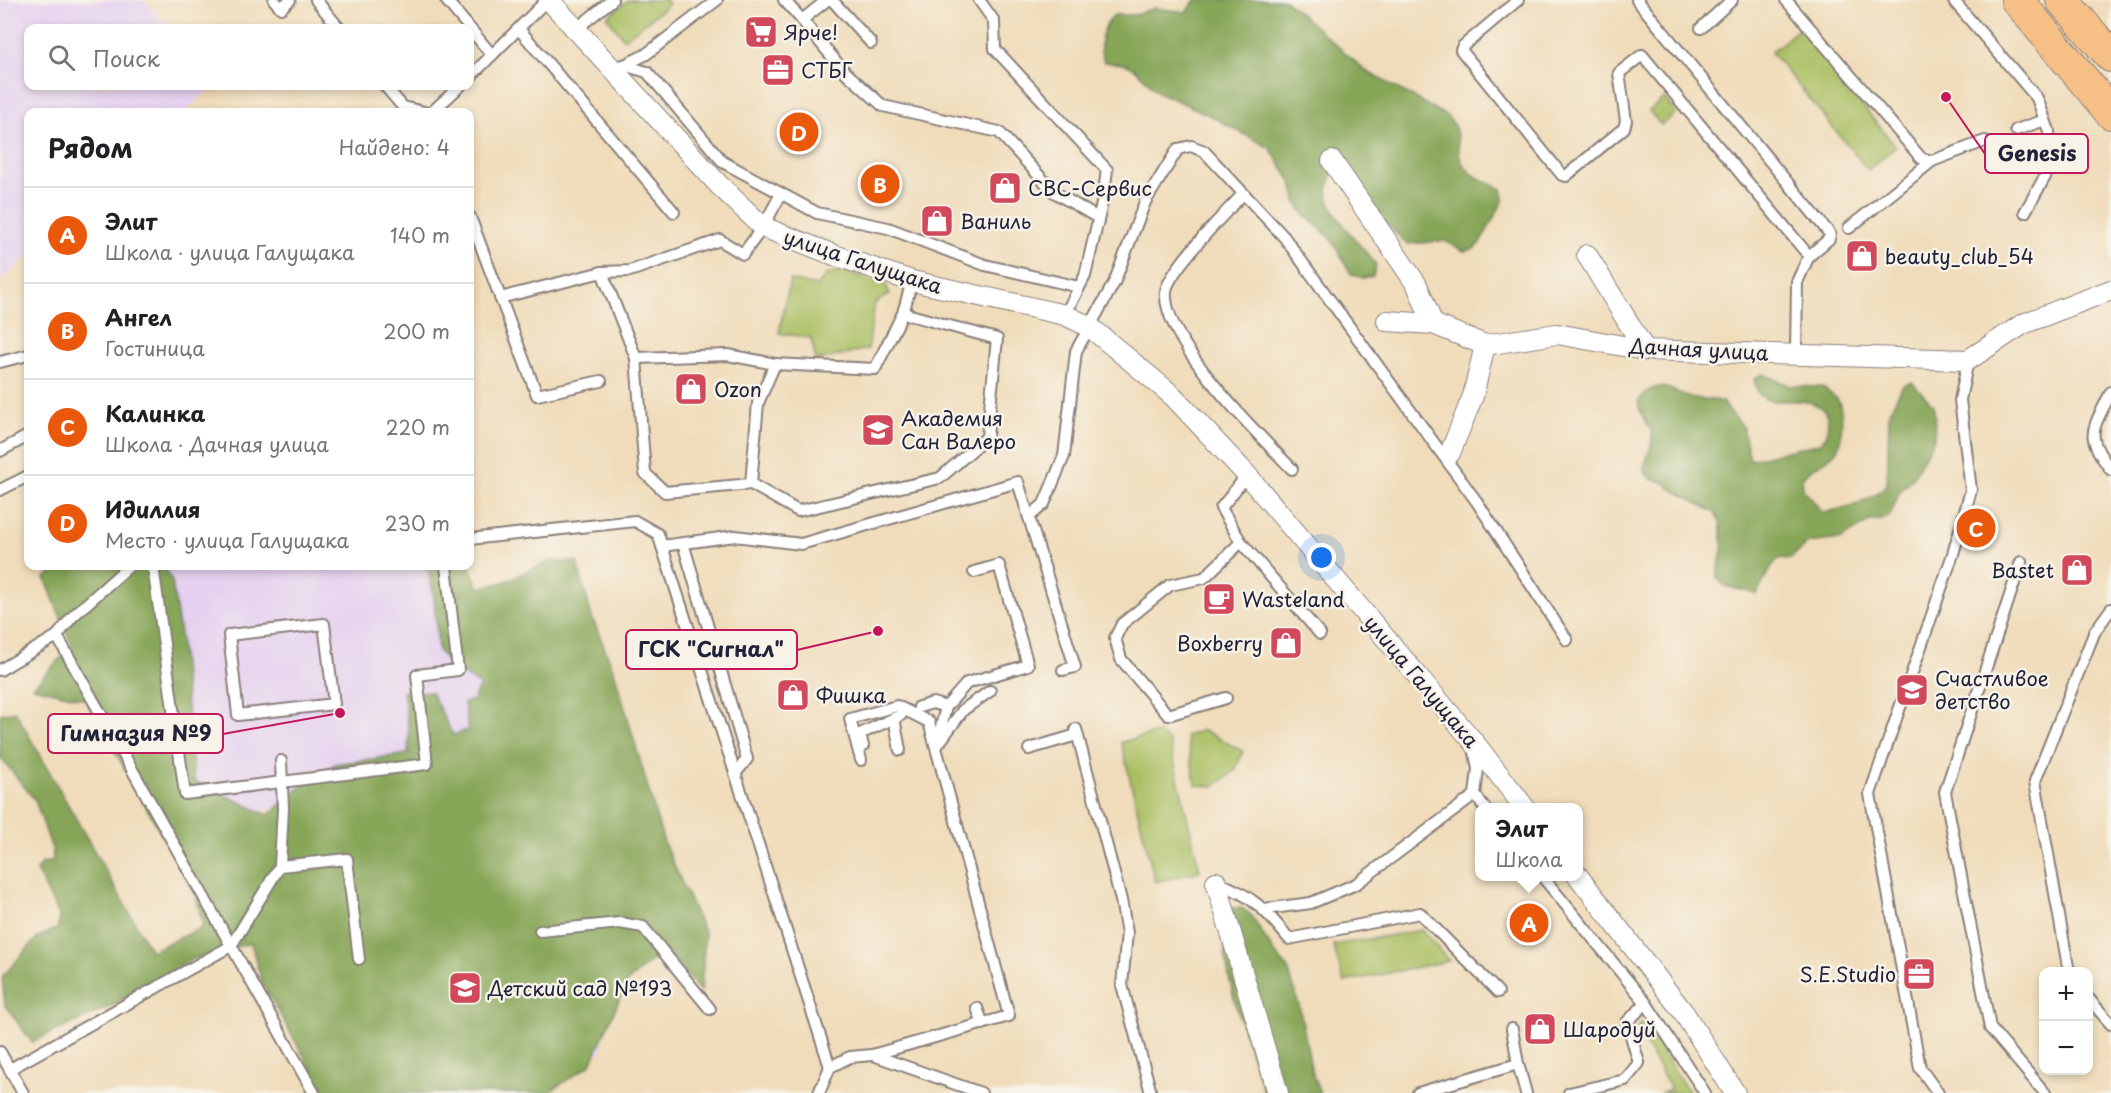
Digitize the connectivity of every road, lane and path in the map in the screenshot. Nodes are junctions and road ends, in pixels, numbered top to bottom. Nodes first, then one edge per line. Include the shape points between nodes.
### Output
1 (274, 0) edge
2 (290, 0) edge
3 (316, 0) edge
4 (446, 0) edge
5 (548, 0) edge
6 (612, 0) edge
7 (717, 0) edge
8 (784, 0) edge
9 (827, 0) edge
10 (832, 0) edge
11 (980, 0) edge
12 (1518, 0) edge
13 (1637, 0) edge
14 (1732, 0) edge
15 (1786, 0) edge
16 (1953, 0) edge
17 (2017, 0) edge
18 (2062, 0) edge
19 (802, 20) junction
20 (336, 24) edge
21 (466, 24) edge
22 (1701, 28) dead end
23 (519, 29) junction
24 (575, 30) junction
25 (474, 33) edge
26 (871, 43) dead end
27 (492, 55) junction
28 (2111, 56) edge
29 (617, 68) junction
30 (474, 73) edge
31 (389, 90) edge
32 (456, 90) edge
33 (407, 108) edge
34 (436, 108) edge
35 (2111, 113) edge
36 (2045, 120) junction
37 (2016, 130) dead end
38 (1985, 141) dead end
39 (1332, 161) dead end
40 (1932, 161) junction
41 (781, 194) junction
42 (1243, 194) junction
43 (674, 212) dead end
44 (2025, 212) dead end
45 (1098, 218) junction
46 (763, 227) junction
47 (474, 228) edge
48 (1849, 228) dead end
49 (1587, 255) dead end
50 (1809, 256) junction
51 (602, 272) junction
52 (912, 281) junction
53 (1079, 287) junction
54 (2111, 290) edge
55 (500, 298) junction
56 (903, 313) junction
57 (1065, 315) junction
58 (1388, 321) dead end
59 (1433, 324) junction
60 (1090, 327) junction
61 (1485, 345) junction
62 (1645, 350) junction
63 (1796, 354) junction
64 (24, 356) edge
65 (636, 358) junction
66 (1968, 360) junction
67 (0, 363) edge
68 (775, 364) junction
69 (601, 381) dead end
70 (2111, 392) edge
71 (24, 438) edge
72 (0, 451) edge
73 (1450, 453) dead end
74 (1292, 469) dead end
75 (2111, 470) edge
76 (1247, 475) junction
77 (24, 478) edge
78 (751, 484) junction
79 (0, 490) edge
80 (1029, 517) junction
81 (474, 539) edge
82 (1240, 542) junction
83 (683, 543) junction
84 (662, 546) junction
85 (2021, 562) dead end
86 (125, 570) edge
87 (154, 570) edge
88 (446, 570) edge
89 (974, 573) dead end
90 (2111, 609) edge
91 (1320, 634) dead end
92 (229, 635) joint
93 (57, 636) junction
94 (1567, 640) dead end
95 (0, 670) edge
96 (1063, 670) dead end
97 (990, 691) dead end
98 (1226, 698) dead end
99 (919, 707) dead end
100 (946, 707) junction
101 (1473, 741) junction
102 (936, 747) junction
103 (1029, 749) dead end
104 (900, 750) dead end
105 (281, 761) dead end
106 (735, 774) junction
107 (283, 782) junction
108 (1475, 795) junction
109 (1482, 803) edge
110 (1522, 803) edge
111 (280, 866) junction
112 (1546, 881) edge
113 (1582, 881) edge
114 (1216, 882) joint
115 (1265, 909) junction
116 (540, 931) dead end
117 (231, 946) junction
118 (359, 959) dead end
119 (2068, 967) edge
120 (1498, 992) dead end
121 (1646, 1003) junction
122 (2093, 1004) edge
123 (977, 1008) dead end
124 (710, 1009) dead end
125 (983, 1024) junction
126 (2111, 1024) edge
127 (1512, 1029) dead end
128 (0, 1052) edge
129 (872, 1055) junction
130 (1518, 1065) junction
131 (830, 1066) junction
132 (10, 1069) junction
133 (23, 1093) edge
134 (314, 1093) edge
135 (819, 1093) edge
136 (981, 1093) edge
137 (1151, 1093) edge
138 (1278, 1093) edge
139 (1418, 1093) edge
140 (1526, 1093) edge
141 (1569, 1093) edge
142 (1705, 1093) edge
143 (1735, 1093) edge
144 (1938, 1093) edge
145 (2045, 1093) edge

1 - 2 lane via 281,8
3 - 20 lane
4 - 21 lane
5 - 23 lane
5 - 24 street, улица Галущака
6 - 24 lane
7 - 29 lane via 645,55
8 - 19 lane
9 - 19 lane
10 - 26 lane
11 - 45 lane via 993,21 995,50 1107,170
12 - 50 lane via 1461,50 1562,175 1566,176 1624,128 1619,73 1642,55
13 - 50 lane via 1830,234
14 - 22 lane
15 - 40 lane via 1921,158
16 - 36 lane via 2037,98
17 - 35 main road
18 - 28 main road
19 - 45 lane via 843,70 883,106 999,132 1054,192
23 - 27 lane
23 - 43 lane
24 - 29 street, улица Галущака
25 - 27 lane
27 - 30 lane
29 - 41 lane via 647,72 723,162
29 - 46 street, улица Галущака via 718,185
31 - 33 lane
32 - 34 lane
36 - 37 lane
36 - 44 lane via 2051,166
38 - 40 lane
39 - 59 street via 1417,285
40 - 48 lane
41 - 46 lane
41 - 53 lane via 817,213 888,228 985,265
42 - 60 lane via 1204,151 1191,146 1178,149 1145,202 1114,283
42 - 74 lane via 1176,272 1166,291 1174,325 1214,387
42 - 94 lane via 1284,237 1477,502
45 - 53 lane
46 - 51 lane via 742,254 720,240 630,271
46 - 52 street, улица Галущака
47 - 55 lane
49 - 62 street
50 - 63 lane via 1797,282
51 - 55 lane
51 - 65 lane
52 - 56 lane
52 - 57 street, улица Галущака
53 - 57 lane
54 - 66 street via 2023,324
55 - 69 lane via 537,395
56 - 68 lane via 875,369
56 - 78 lane via 997,339 987,437 939,478 798,511
57 - 60 street, улица Галущака
58 - 59 street
59 - 61 street
60 - 76 street, улица Галущака via 1173,396
60 - 80 lane via 1076,351 1070,380 1064,456 1044,504
61 - 62 street, Дачная улица via 1557,334
61 - 73 street via 1473,396
62 - 63 street, Дачная улица
63 - 66 street, Дачная улица
64 - 67 lane
65 - 68 lane via 728,355
65 - 78 lane via 645,473 664,492
66 - 144 lane via 1960,399 1971,490 1953,554 1870,794 1920,1068
68 - 78 lane via 758,403
70 - 75 lane via 2092,432 2096,451
71 - 72 lane
76 - 82 lane via 1221,508
76 - 101 street, улица Галущака
77 - 79 lane
80 - 83 lane via 1018,482 801,544 735,536
80 - 96 lane via 1075,667
81 - 84 lane via 635,521 658,534
82 - 91 lane
82 - 98 lane via 1204,578 1170,585 1122,624 1115,638 1121,659 1168,715
83 - 84 lane
83 - 106 lane via 747,759
84 - 106 lane
85 - 145 lane via 1945,792 1990,1028
86 - 93 lane via 73,616
87 - 107 lane via 185,794
88 - 107 lane via 458,670 417,675 427,764
89 - 100 lane via 999,565 1028,665 967,683
90 - 119 lane via 2095,631 2035,781
92 - 92 lane via 238,715 334,704 324,624
93 - 95 lane
93 - 117 lane
97 - 102 lane via 963,710
99 - 100 lane via 933,703
100 - 102 lane
101 - 108 lane via 1478,769
101 - 110 street, улица Галущака
102 - 104 lane via 929,722 897,706 850,719 864,760 860,734 897,717
102 - 125 lane via 1009,1016
103 - 137 lane via 1077,732 1122,903 1127,933 1122,985
105 - 107 lane
106 - 131 lane
107 - 111 lane
108 - 109 lane
108 - 115 lane via 1356,884 1311,903
111 - 117 lane
111 - 118 lane via 347,859
112 - 121 lane
113 - 143 street via 1684,1013
114 - 115 lane via 1241,891
114 - 138 street
115 - 120 lane via 1289,939 1420,913
116 - 124 lane via 620,923 644,927
117 - 132 lane
117 - 134 lane
121 - 141 lane via 1627,1022 1638,1063 1624,1080
121 - 142 lane
122 - 126 lane
123 - 125 lane
125 - 129 lane
127 - 130 lane
128 - 132 lane
129 - 131 lane via 850,1057
129 - 136 lane
130 - 139 lane
130 - 140 lane
131 - 135 lane
132 - 133 lane

